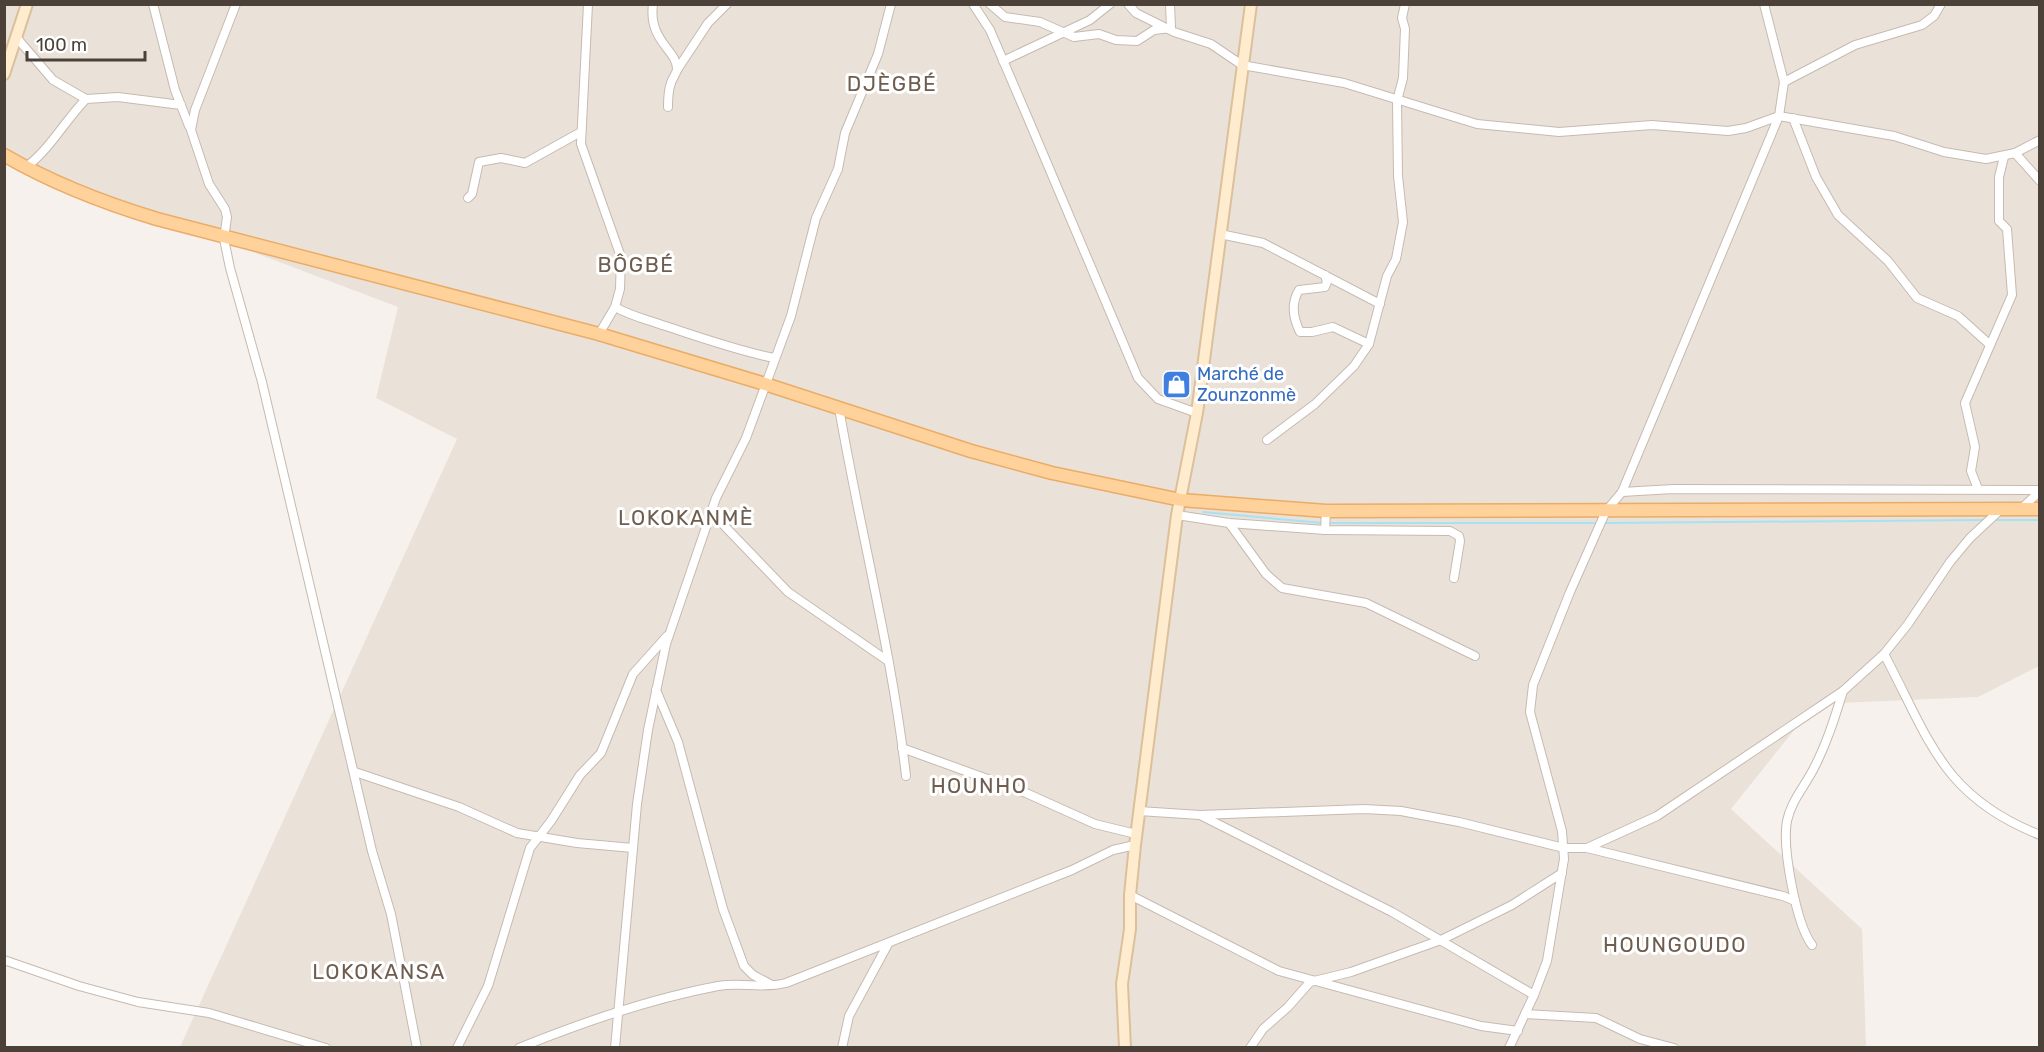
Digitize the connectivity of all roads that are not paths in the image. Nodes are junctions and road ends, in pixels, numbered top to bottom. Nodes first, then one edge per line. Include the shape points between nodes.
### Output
1 (27, 4) edge
2 (153, 4) edge
3 (236, 4) edge
4 (588, 4) edge
5 (653, 4) edge
6 (727, 4) edge
7 (891, 4) edge
8 (973, 4) edge
9 (990, 4) edge
10 (1110, 4) edge
11 (1128, 4) edge
12 (1170, 4) edge
13 (1251, 4) edge
14 (1405, 4) edge
15 (1764, 4) edge
16 (1941, 4) edge
17 (1090, 20) junction
18 (1166, 28) junction
19 (1062, 32) junction
20 (1099, 34) junction
21 (16, 37) junction
22 (1003, 61) junction
23 (1242, 65) junction
24 (677, 70) junction
25 (4, 74) edge
26 (1784, 82) junction
27 (86, 99) junction
28 (1397, 101) junction
29 (181, 105) junction
30 (668, 107) dead end
31 (1779, 116) junction
32 (1793, 118) junction
33 (191, 130) junction
34 (579, 133) junction
35 (2040, 140) edge
36 (2015, 153) junction
37 (4, 155) edge
38 (2004, 157) junction
39 (26, 167) junction
40 (2040, 182) edge
41 (468, 198) dead end
42 (1220, 234) junction
43 (224, 239) junction
44 (1325, 275) junction
45 (1380, 304) junction
46 (615, 307) junction
47 (599, 334) junction
48 (1988, 343) junction
49 (1369, 344) junction
50 (774, 358) junction
51 (765, 384) junction
52 (839, 408) junction
53 (1197, 413) junction
54 (1267, 440) dead end
55 (1978, 489) junction
56 (2040, 491) edge
57 (1622, 492) junction
58 (1180, 500) junction
59 (2002, 509) junction
60 (2021, 509) junction
61 (2040, 509) edge
62 (1606, 510) junction
63 (711, 512) junction
64 (1177, 515) junction
65 (1325, 522) junction
66 (1229, 523) junction
67 (1454, 578) dead end
68 (670, 632) junction
69 (1884, 654) junction
70 (1475, 656) dead end
71 (888, 661) junction
72 (656, 690) junction
73 (1843, 691) junction
74 (902, 748) junction
75 (355, 772) junction
76 (906, 776) dead end
77 (1139, 811) junction
78 (1200, 815) junction
79 (2040, 835) edge
80 (536, 838) junction
81 (1135, 840) junction
82 (633, 848) junction
83 (1564, 848) junction
84 (1587, 848) junction
85 (1562, 873) junction
86 (1130, 895) junction
87 (1794, 901) junction
88 (1441, 940) junction
89 (888, 944) junction
90 (1812, 945) dead end
91 (4, 960) edge
92 (1310, 981) junction
93 (775, 986) junction
94 (1534, 995) junction
95 (618, 1012) junction
96 (1525, 1014) junction
97 (1518, 1031) junction
98 (326, 1047) edge
99 (417, 1047) edge
100 (457, 1047) edge
101 (519, 1047) edge
102 (615, 1047) edge
103 (842, 1047) edge
104 (1125, 1047) edge
105 (1250, 1047) edge
106 (1509, 1047) edge
107 (1674, 1047) edge

1 - 21 street
2 - 29 street
3 - 33 street
4 - 34 street
5 - 24 street via 654,32
6 - 24 street via 708,23
7 - 50 street via 872,70 848,122 838,169 816,218 791,316
8 - 22 street
9 - 19 street via 1005,17 1041,22
10 - 17 street
11 - 18 street via 1136,13
12 - 18 street via 1171,28
13 - 23 street
14 - 28 street via 1403,78
15 - 26 street
16 - 26 street via 1922,25 1855,45
17 - 19 street
17 - 20 street
18 - 20 street via 1137,40 1116,40
18 - 23 street via 1211,44
19 - 20 street via 1074,37
19 - 22 street
21 - 25 street
21 - 27 street via 53,80
22 - 53 street via 1138,378 1158,399
23 - 28 street via 1344,83
23 - 42 street
24 - 30 street via 668,93
26 - 31 street
27 - 29 street via 118,97
27 - 39 street via 43,154
28 - 31 street via 1477,124 1559,132 1653,125 1728,131
28 - 45 street via 1398,176 1404,222
29 - 33 street
31 - 32 street
31 - 57 street
32 - 38 street via 1894,136 1968,158
32 - 48 street via 1816,177 1838,215 1888,261 1917,298 1958,316
33 - 43 street via 209,184 225,208
34 - 41 street via 525,163 501,158 479,162
34 - 46 street via 584,156 619,245 620,289
35 - 36 street
36 - 38 street
36 - 40 street
37 - 39 main road
38 - 48 street via 1999,177 1999,222 2007,229 2012,295
39 - 43 main road via 99,200
42 - 44 street via 1263,243
42 - 53 street
43 - 47 main road
43 - 75 street
44 - 45 street
44 - 49 street via 1325,287 1299,290 1295,296 1294,320 1300,332 1333,327
45 - 49 street
46 - 47 street
46 - 50 street via 634,318
47 - 51 main road
48 - 55 street via 1965,403 1976,447 1971,471
49 - 54 street via 1354,366 1315,405
50 - 51 street
51 - 52 main road
51 - 63 street via 746,438
52 - 58 main road via 971,451
52 - 71 street
53 - 58 street
55 - 56 street
55 - 57 street via 1684,488
56 - 60 street
57 - 62 street
58 - 64 street
58 - 65 main road
59 - 60 main road
59 - 62 main road
59 - 69 street via 1950,562
60 - 61 main road
62 - 65 main road
62 - 83 street via 1533,685 1530,703
63 - 68 street
63 - 71 street via 788,592
64 - 66 street
64 - 77 street
65 - 66 street
65 - 67 street via 1450,531 1460,541
66 - 70 street via 1272,581 1282,588 1366,603
68 - 72 street
68 - 80 street via 633,674 601,753 580,775
69 - 73 street
69 - 79 street via 1927,742 1947,770 1984,806
71 - 74 street
72 - 82 street
72 - 93 street via 678,742 723,909 744,966
73 - 84 street via 1657,816
73 - 87 street via 1822,752 1794,800 1787,821
74 - 76 street
74 - 81 street via 1026,793
75 - 80 street
75 - 99 street via 393,924
77 - 78 street
77 - 81 street
78 - 83 street via 1364,809 1401,812
78 - 88 street
80 - 82 street
80 - 100 street via 522,870 488,986
81 - 86 street
81 - 89 street via 1072,870
82 - 95 street
83 - 84 street
83 - 85 street
84 - 87 street
85 - 88 street via 1512,905
85 - 94 street via 1552,942
86 - 92 street via 1242,954
86 - 104 street via 1130,929 1122,984
87 - 90 street
88 - 92 street via 1351,972
88 - 94 street
89 - 93 street
89 - 103 street via 849,1016
91 - 98 street via 107,994 209,1013
92 - 97 street via 1481,1026
92 - 105 street
93 - 95 street via 727,984
94 - 96 street
95 - 101 street
95 - 102 street
96 - 97 street
96 - 107 street via 1596,1018 1640,1038
97 - 106 street

